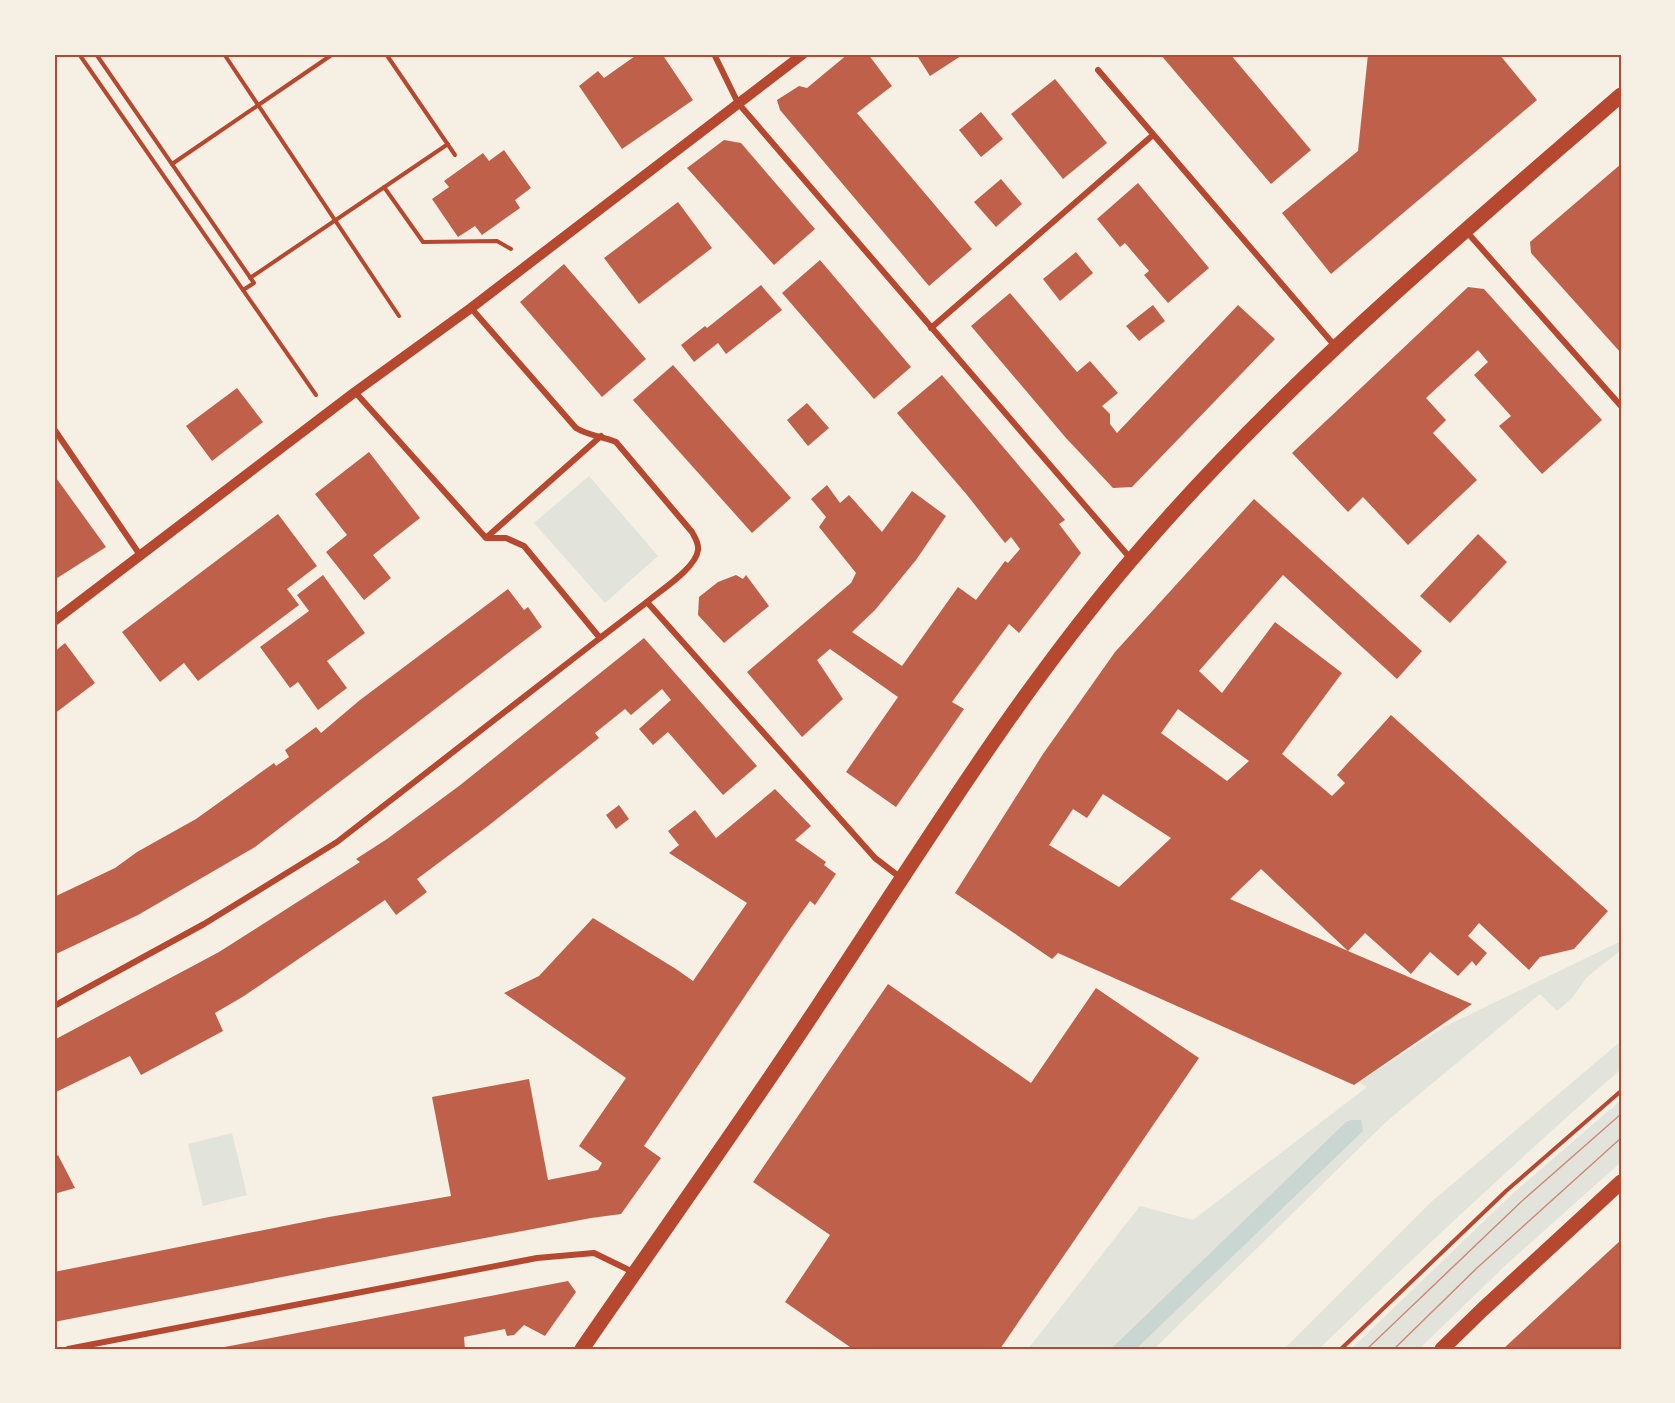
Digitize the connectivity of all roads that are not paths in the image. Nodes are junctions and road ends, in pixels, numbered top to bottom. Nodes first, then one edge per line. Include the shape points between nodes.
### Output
1 (714, 54) edge
2 (803, 54) edge
3 (1098, 70) dead end
4 (1621, 95) edge
5 (738, 103) junction
6 (1154, 135) junction
7 (1465, 230) junction
8 (471, 308) junction
9 (930, 328) junction
10 (1335, 346) junction
11 (355, 392) junction
12 (1621, 406) edge
13 (54, 429) edge
14 (601, 436) junction
15 (486, 538) junction
16 (140, 555) junction
17 (1131, 560) junction
18 (647, 602) junction
19 (54, 621) edge
20 (600, 638) junction
21 (902, 878) junction
22 (54, 1006) edge
23 (1621, 1182) edge
24 (634, 1273) junction
25 (68, 1349) edge
26 (582, 1349) edge
27 (1442, 1349) edge

1 - 5 street
2 - 5 street
3 - 6 street
4 - 7 main road
5 - 8 street
5 - 9 street
6 - 9 street
6 - 10 street
7 - 10 main road
7 - 12 street
8 - 11 street
8 - 14 street via 576,428 589,436
9 - 17 street
10 - 17 main road via 1236,442
11 - 15 street
11 - 16 street
13 - 16 street
14 - 15 street
14 - 18 street via 616,442 697,541 695,560
15 - 20 street via 506,538 524,546
16 - 19 street
17 - 21 main road via 1043,671
18 - 20 street
18 - 21 street via 875,858
20 - 22 street via 337,842 204,924
21 - 24 main road
23 - 27 main road
24 - 25 street via 594,1253 537,1258
24 - 26 main road

